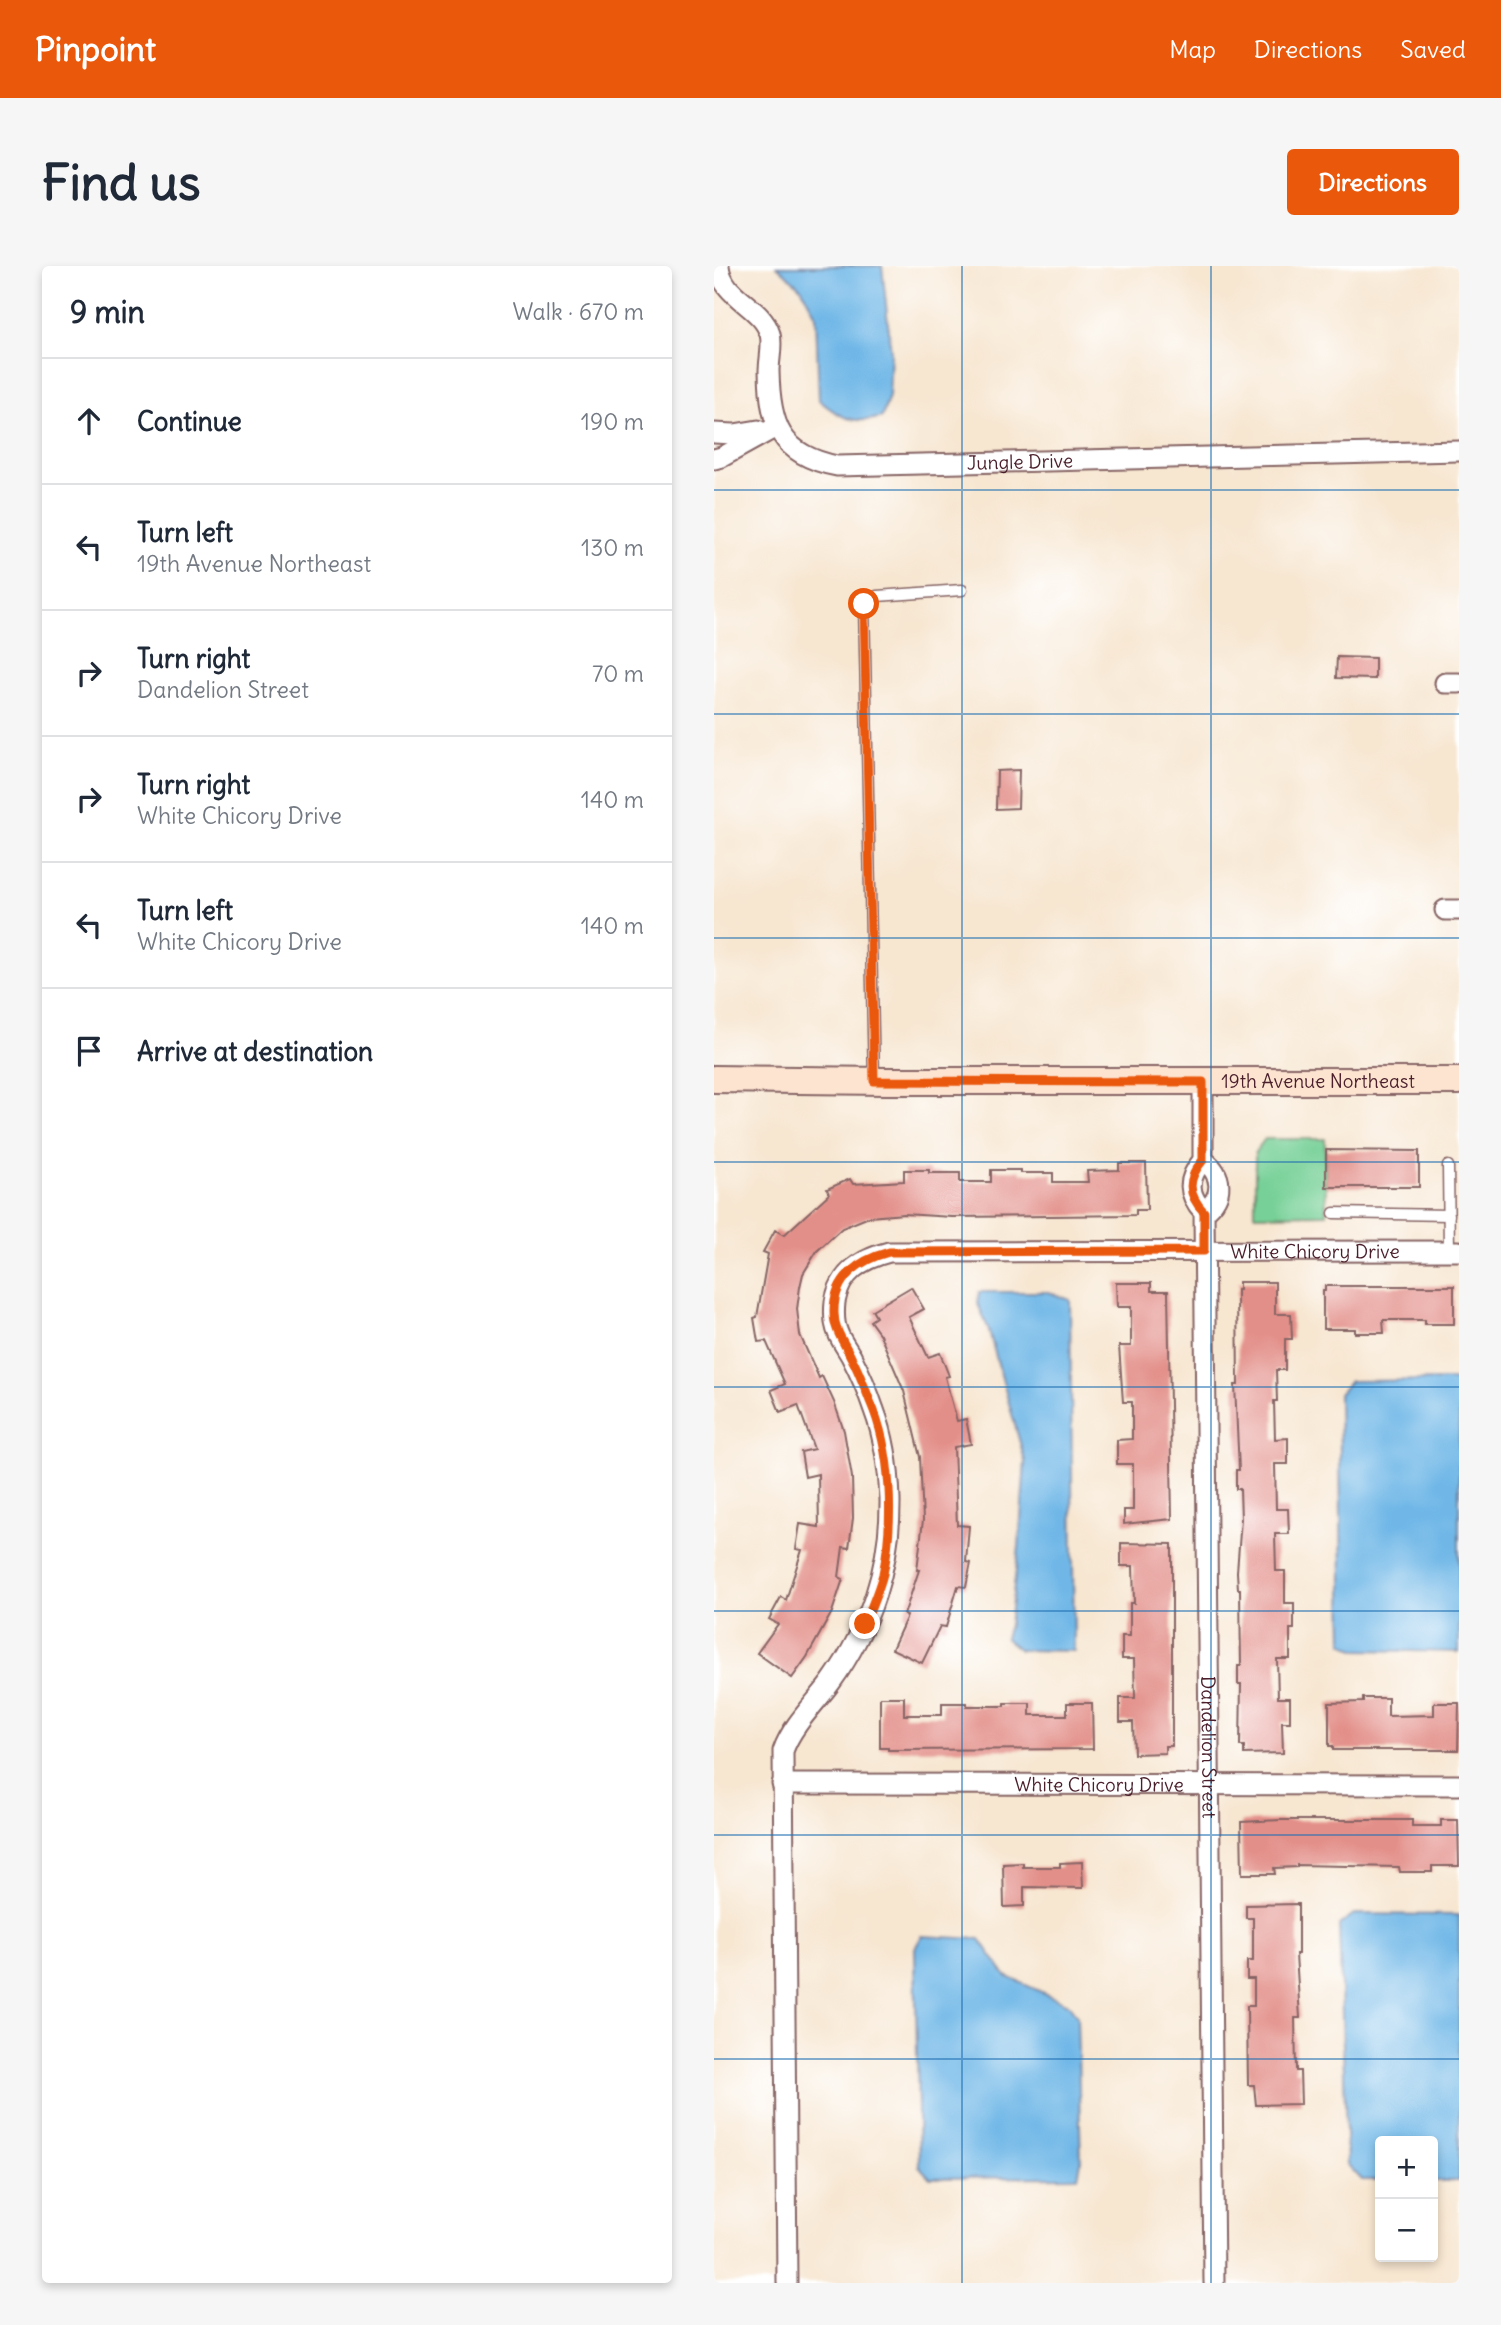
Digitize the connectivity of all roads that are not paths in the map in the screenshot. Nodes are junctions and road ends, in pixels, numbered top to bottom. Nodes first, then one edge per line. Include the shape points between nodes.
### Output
1 (719, 266) edge
2 (776, 427) junction
3 (714, 433) edge
4 (1459, 451) edge
5 (714, 459) edge
6 (962, 590) dead end
7 (714, 1079) edge
8 (874, 1081) junction
9 (1459, 1081) edge
10 (1203, 1082) junction
11 (1448, 1167) dead end
12 (1334, 1213) dead end
13 (1448, 1215) junction
14 (1204, 1251) junction
15 (1454, 1251) edge
16 (782, 1784) junction
17 (1210, 1785) junction
18 (1459, 1785) edge
19 (787, 2283) edge
20 (1214, 2283) edge

1 - 2 street via 733,294 759,314 770,335
2 - 3 street
2 - 4 street, Jungle Drive via 785,440 811,458 836,466
2 - 5 street
6 - 8 lane via 877,596 864,604
7 - 8 street, 19th Avenue Northeast
8 - 10 street, 19th Avenue Northeast
9 - 10 street, 19th Avenue Northeast
10 - 14 street, Dandelion Street via 1203,1160 1194,1170 1190,1191 1204,1212
11 - 13 lane
12 - 13 lane
13 - 15 lane
14 - 15 street, White Chicory Drive
14 - 16 street, White Chicory Drive via 889,1252 857,1265 846,1275 837,1293 837,1332 875,1411 890,1497 888,1536 883,1575 865,1624 837,1673 788,1737
14 - 17 street, Dandelion Street
16 - 17 street, White Chicory Drive
16 - 19 street, White Chicory Drive
17 - 18 street, White Chicory Drive
17 - 20 street, Dandelion Street

